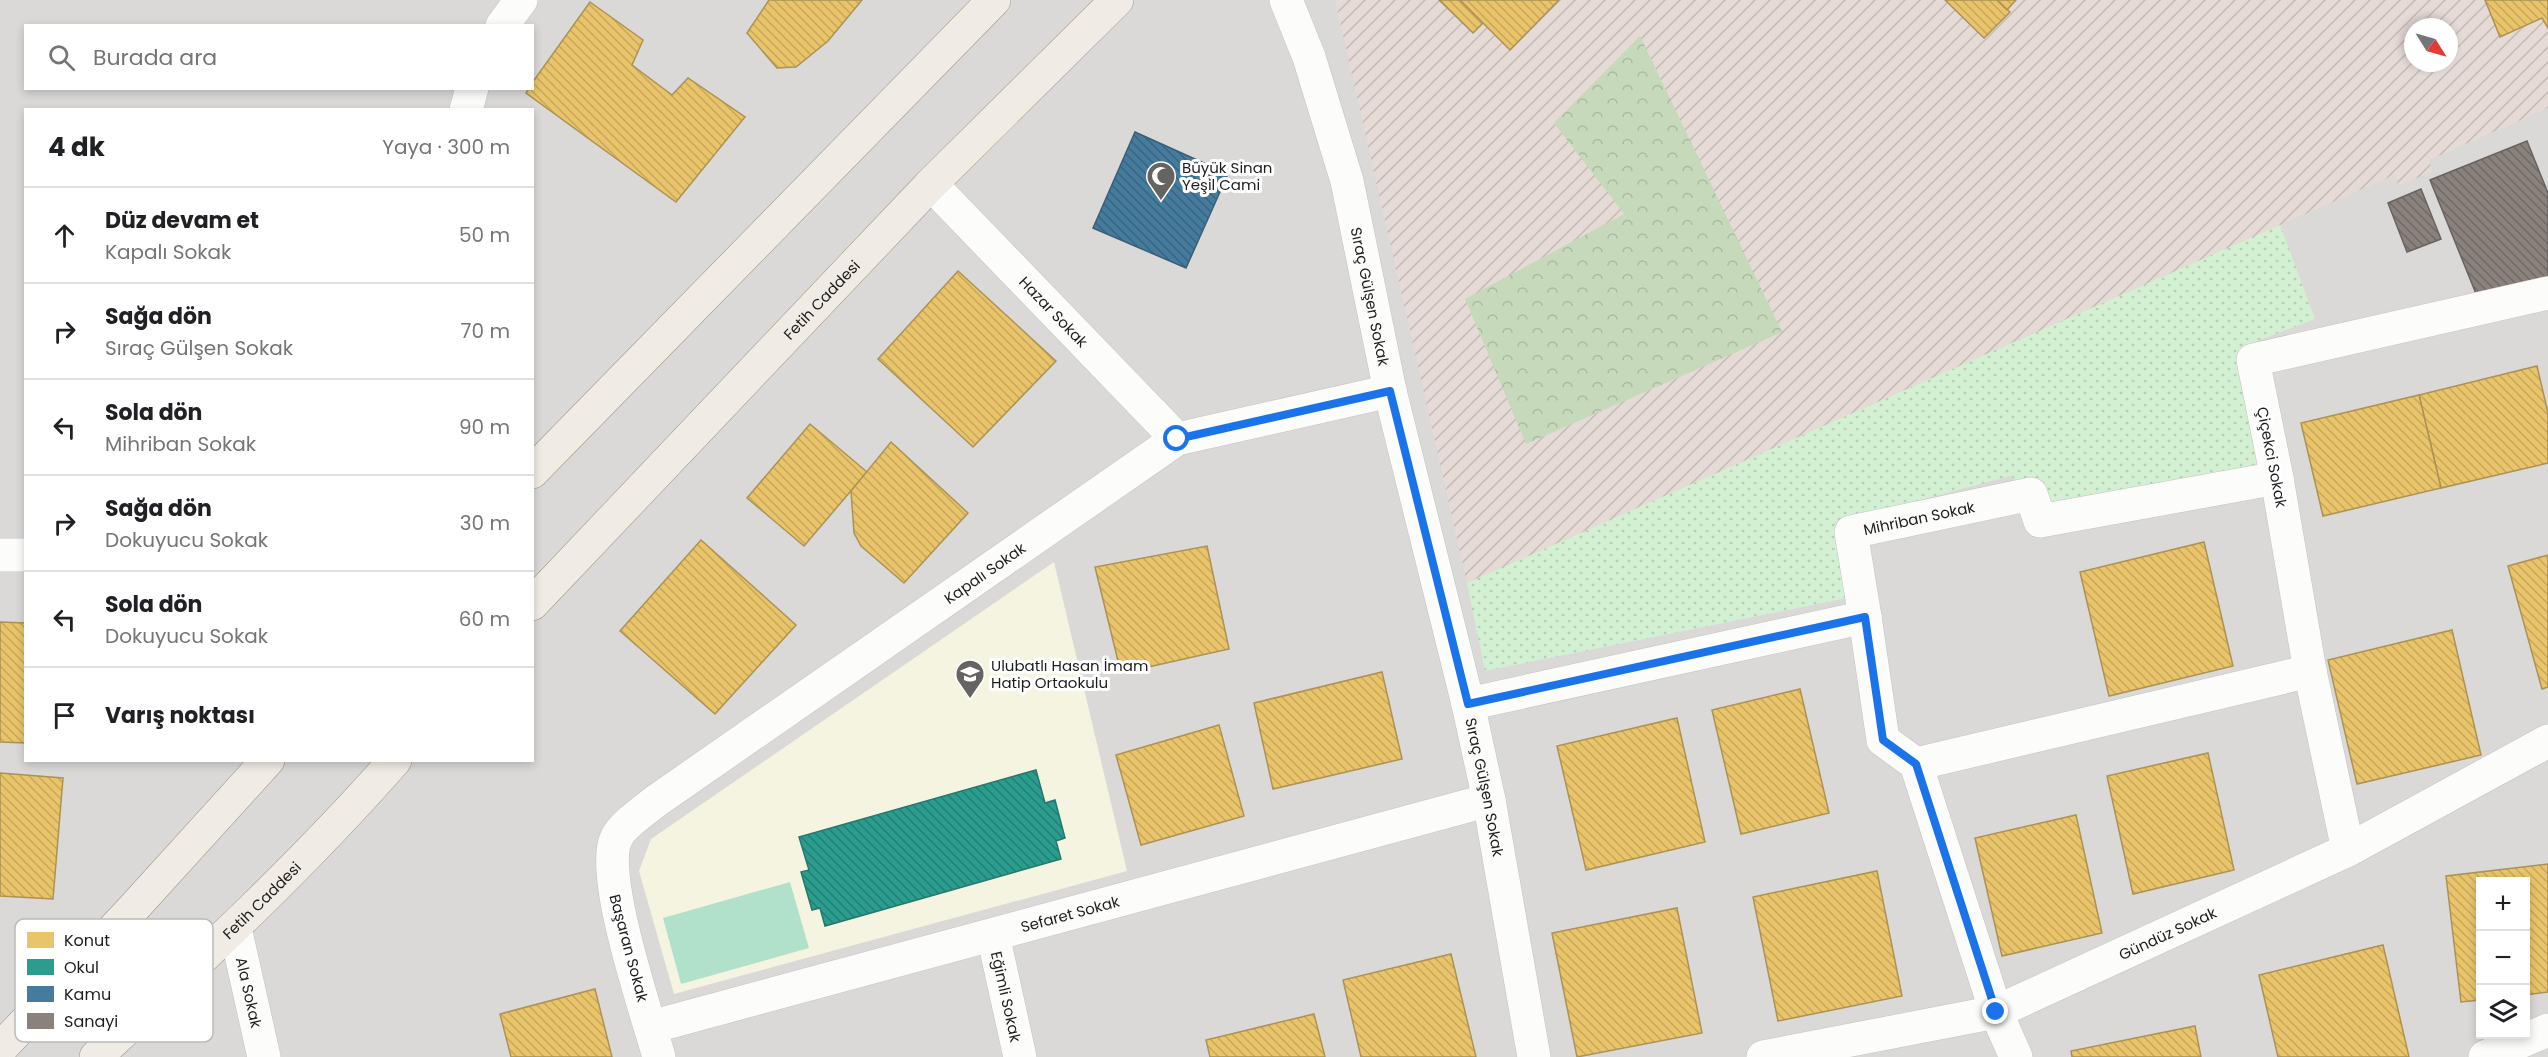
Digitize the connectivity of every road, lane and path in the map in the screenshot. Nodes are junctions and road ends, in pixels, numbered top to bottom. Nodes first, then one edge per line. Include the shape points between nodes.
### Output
1 (520, 0) edge
2 (994, 0) edge
3 (1117, 0) edge
4 (1286, 0) edge
5 (503, 24) edge
6 (471, 90) edge
7 (467, 108) edge
8 (931, 184) junction
9 (2548, 294) edge
10 (1390, 391) junction
11 (1177, 439) junction
12 (534, 470) edge
13 (2277, 478) junction
14 (0, 555) edge
15 (24, 555) edge
16 (534, 602) edge
17 (1865, 617) junction
18 (2310, 671) junction
19 (1468, 704) junction
20 (2548, 741) edge
21 (266, 762) edge
22 (393, 762) edge
23 (1916, 764) junction
24 (1489, 800) junction
25 (616, 838) joint
26 (2348, 850) junction
27 (123, 919) edge
28 (235, 928) junction
29 (993, 935) junction
30 (213, 948) edge
31 (1996, 1012) junction
32 (2548, 1030) edge
33 (15, 1033) edge
34 (112, 1042) edge
35 (655, 1042) edge
36 (0, 1049) edge
37 (96, 1057) edge
38 (264, 1057) edge
39 (1020, 1057) edge
40 (1534, 1057) edge
41 (1763, 1057) edge
42 (2016, 1057) edge
43 (2485, 1057) edge

1 - 5 street
2 - 12 main road
3 - 8 main road, Fetih Caddesi
4 - 10 street, Sıraç Gülşen Sokak via 1309,57 1347,181
6 - 7 street
8 - 11 street, Hazar Sokak
8 - 16 main road, Fetih Caddesi
9 - 13 street, Çiçekci Sokak via 2253,360
10 - 11 street, Kapalı Sokak
10 - 19 street, Sıraç Gülşen Sokak
11 - 25 street, Kapalı Sokak via 656,801
13 - 17 street, Mihriban Sokak via 2040,521 2031,494 1851,532
13 - 18 street, Çiçekci Sokak
14 - 15 street
17 - 19 street
17 - 23 street via 1883,740
18 - 23 street
18 - 26 street, Çiçekci Sokak
19 - 24 street, Sıraç Gülşen Sokak
20 - 26 street, Gündüz Sokak
21 - 27 main road
22 - 28 main road, Fetih Caddesi
23 - 31 street
24 - 29 street, Sefaret Sokak
24 - 40 street, Sıraç Gülşen Sokak
25 - 35 street, Başaran Sokak via 612,862 614,891
26 - 31 street, Gündüz Sokak
28 - 30 main road, Fetih Caddesi
28 - 38 street, Ala Sokak
29 - 35 street, Sefaret Sokak
29 - 39 street, Eğimli Sokak
31 - 41 street, Gündüz Sokak
31 - 42 street
32 - 43 street
33 - 36 main road
34 - 37 main road, Fetih Caddesi

